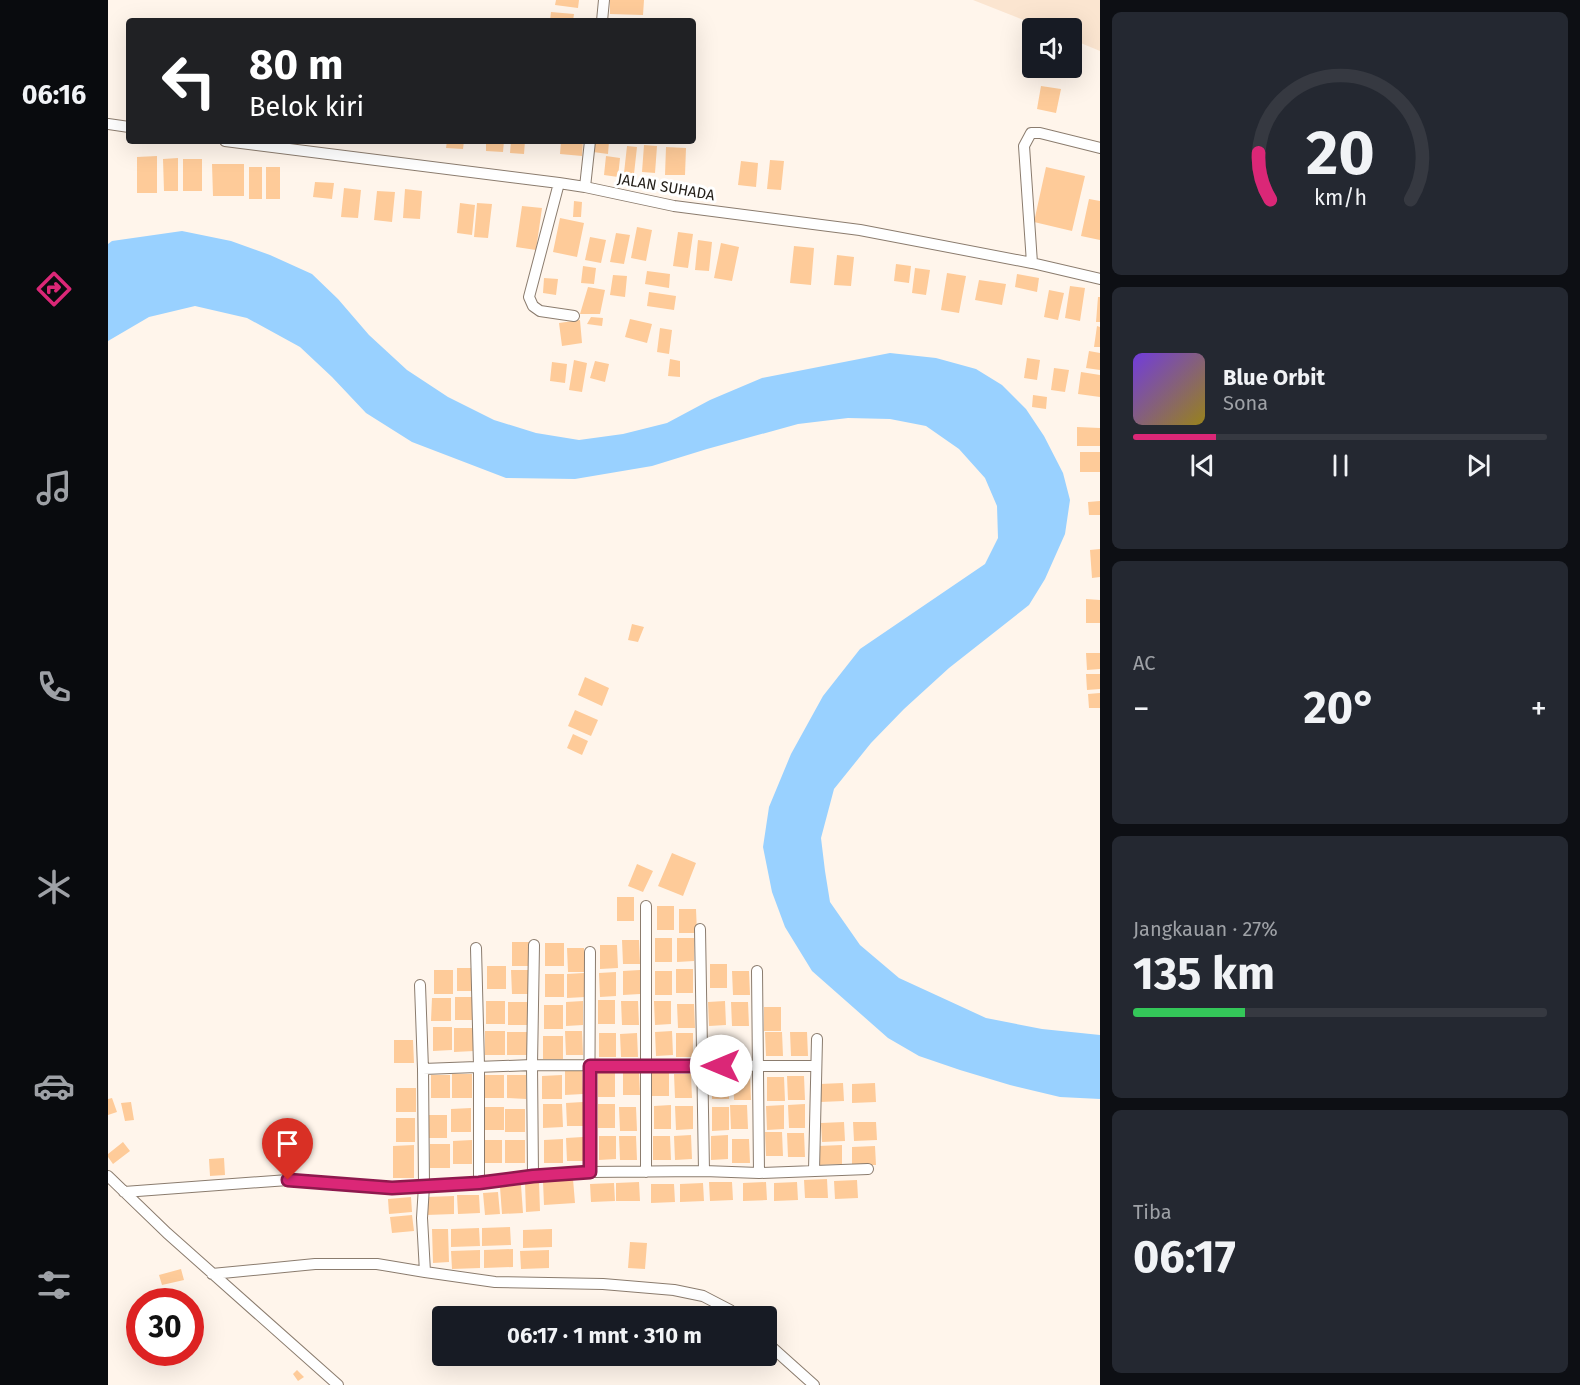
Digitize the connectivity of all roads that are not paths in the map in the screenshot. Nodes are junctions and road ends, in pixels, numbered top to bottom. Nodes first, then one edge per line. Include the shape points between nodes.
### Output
1 (604, 0) edge
2 (602, 18) edge
3 (108, 124) edge
4 (126, 127) edge
5 (249, 144) edge
6 (590, 144) edge
7 (1100, 148) edge
8 (559, 183) junction
9 (585, 187) junction
10 (1032, 263) junction
11 (1100, 279) edge
12 (574, 316) dead end
13 (646, 906) dead end
14 (700, 929) dead end
15 (534, 945) dead end
16 (476, 948) dead end
17 (590, 952) dead end
18 (757, 971) dead end
19 (420, 985) dead end
20 (817, 1039) dead end
21 (532, 1065) junction
22 (646, 1065) junction
23 (479, 1066) junction
24 (590, 1066) junction
25 (702, 1066) junction
26 (759, 1066) junction
27 (816, 1066) junction
28 (423, 1069) junction
29 (868, 1169) dead end
30 (814, 1170) junction
31 (704, 1171) junction
32 (590, 1172) junction
33 (646, 1172) junction
34 (759, 1173) junction
35 (108, 1176) edge
36 (533, 1176) junction
37 (479, 1183) junction
38 (424, 1186) junction
39 (124, 1192) junction
40 (425, 1272) junction
41 (212, 1274) junction
42 (722, 1306) edge
43 (777, 1352) edge
44 (338, 1385) edge
45 (814, 1385) edge

1 - 2 street
3 - 4 street
5 - 8 street, JALAN SUHADA
6 - 9 street
7 - 10 street via 1031,133 1024,146
8 - 9 street, JALAN SUHADA
8 - 12 street via 529,297 540,311
9 - 10 street, JALAN SUHADA via 674,206 860,230
10 - 11 street, JALAN SUHADA
13 - 22 street
14 - 25 street
15 - 21 street
16 - 23 street
17 - 24 street
18 - 26 street
19 - 28 street
20 - 27 street
21 - 23 street
21 - 24 street
21 - 36 street
22 - 24 street
22 - 25 street
22 - 33 street
23 - 28 street
23 - 37 street
24 - 32 street
25 - 26 street
25 - 31 street
26 - 27 street
26 - 34 street
27 - 30 street
28 - 38 street
29 - 30 street
30 - 34 street
31 - 33 street
31 - 34 street
32 - 33 street
32 - 36 street
35 - 39 street
36 - 37 street
37 - 38 street
38 - 39 street via 392,1188 288,1180
38 - 40 street
39 - 41 street
40 - 41 street via 351,1263
40 - 42 street via 495,1281 674,1290 703,1296
41 - 44 street
43 - 45 street

